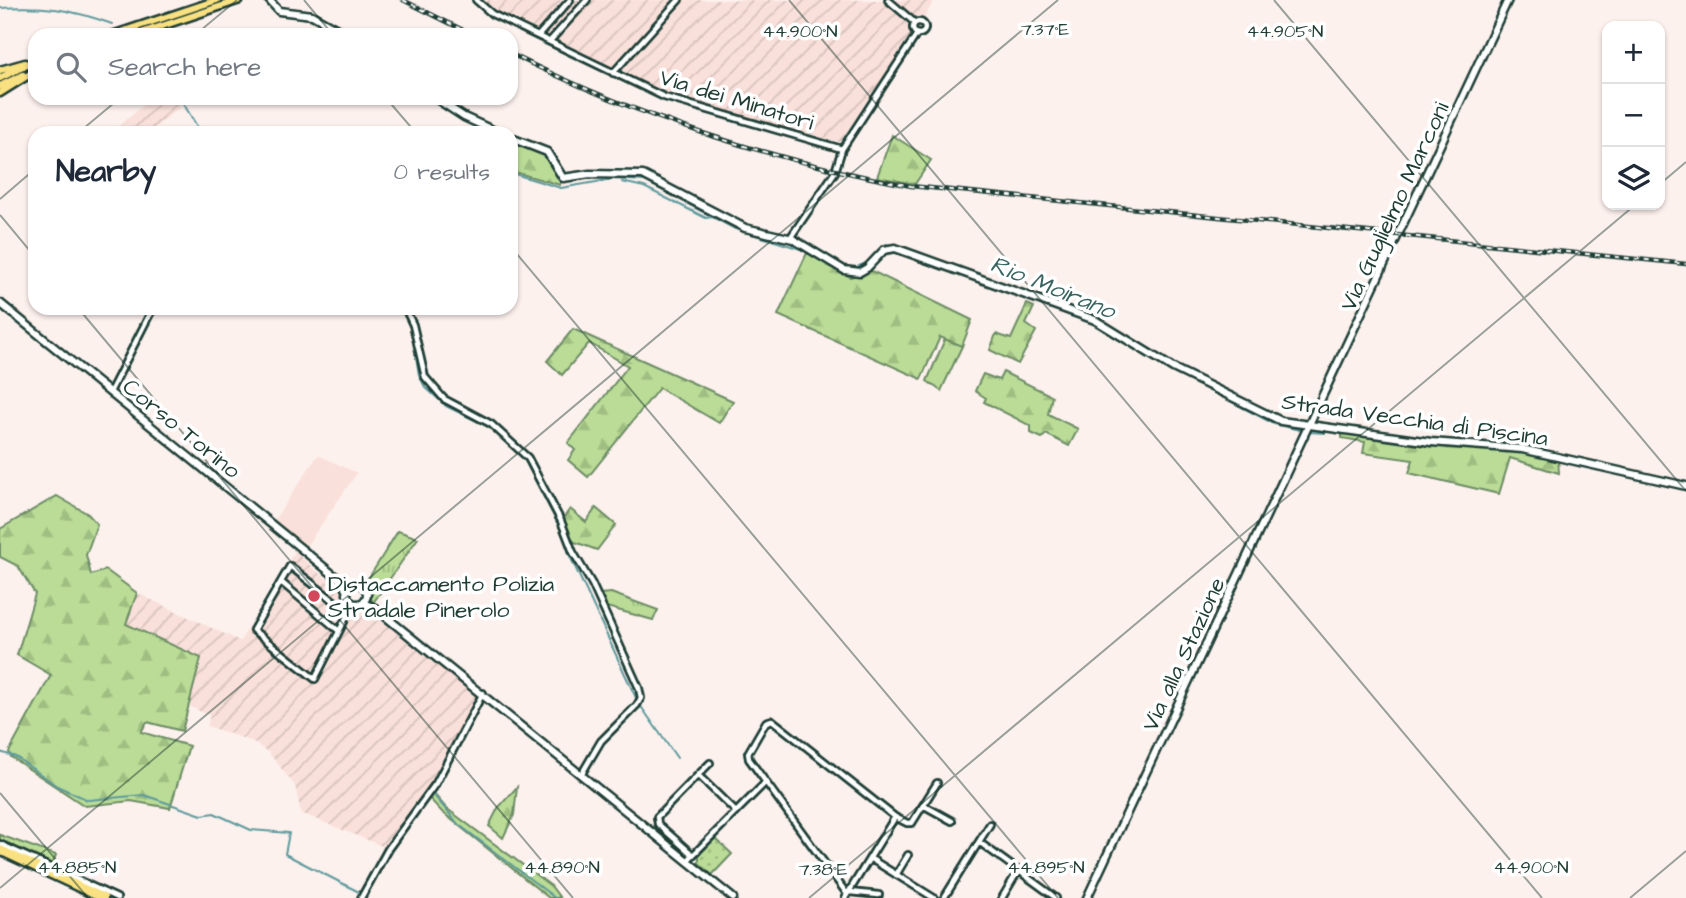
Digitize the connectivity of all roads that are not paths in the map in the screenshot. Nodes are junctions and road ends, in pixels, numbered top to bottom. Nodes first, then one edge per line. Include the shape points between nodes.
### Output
1 (218, 0) edge
2 (240, 0) edge
3 (269, 0) edge
4 (476, 0) edge
5 (570, 0) edge
6 (587, 0) edge
7 (679, 0) edge
8 (888, 0) edge
9 (1508, 0) edge
10 (552, 19) junction
11 (915, 23) junction
12 (133, 28) edge
13 (156, 28) edge
14 (335, 28) edge
15 (562, 28) junction
16 (917, 34) junction
17 (538, 36) junction
18 (550, 41) junction
19 (28, 63) edge
20 (28, 65) edge
21 (0, 70) edge
22 (613, 73) junction
23 (28, 74) edge
24 (28, 75) edge
25 (0, 78) edge
26 (0, 86) edge
27 (0, 93) edge
28 (446, 105) edge
29 (484, 126) edge
30 (518, 141) edge
31 (842, 149) junction
32 (790, 238) junction
33 (0, 303) edge
34 (149, 315) edge
35 (408, 315) edge
36 (110, 392) junction
37 (1310, 425) junction
38 (1686, 486) edge
39 (281, 582) junction
40 (350, 588) junction
41 (365, 600) junction
42 (353, 604) junction
43 (343, 608) dead end
44 (339, 631) junction
45 (482, 693) junction
46 (710, 763) dead end
47 (581, 775) junction
48 (698, 775) junction
49 (765, 783) junction
50 (937, 783) dead end
51 (923, 805) junction
52 (736, 812) junction
53 (895, 817) junction
54 (952, 821) dead end
55 (990, 824) dead end
56 (979, 842) junction
57 (0, 844) edge
58 (0, 850) edge
59 (693, 855) junction
60 (908, 855) dead end
61 (0, 856) edge
62 (870, 859) junction
63 (687, 861) junction
64 (1018, 871) junction
65 (896, 875) junction
66 (847, 895) edge
67 (879, 895) dead end
68 (90, 898) edge
69 (103, 898) edge
70 (117, 898) edge
71 (361, 898) edge
72 (733, 898) edge
73 (934, 898) edge
74 (944, 898) edge
75 (1002, 898) edge
76 (1056, 898) edge
77 (1087, 898) edge

1 - 12 main road
2 - 13 main road
3 - 14 street via 279,11 312,15
4 - 17 street, Via dei Minatori via 492,14
5 - 10 street
6 - 15 street
7 - 22 street
8 - 11 street
9 - 37 street, Via Guglielmo Marconi
10 - 15 street
10 - 17 street
11 - 16 street
11 - 16 street via 926,27
15 - 18 street
16 - 31 street
17 - 18 street, Via dei Minatori
18 - 22 street, Via dei Minatori
19 - 21 main road
20 - 25 main road
22 - 31 street, Via dei Minatori via 694,107
23 - 26 main road
24 - 27 main road
28 - 29 street
30 - 32 street, Strada Vecchia di Piscina via 547,152 563,178 643,175 746,228
31 - 32 street via 835,172
32 - 37 street, Strada Vecchia di Piscina via 844,270 860,272 884,250 895,248 1086,317 1254,409 1281,421
33 - 36 street, Corso Torino
34 - 36 street
35 - 47 street via 425,377 444,399 491,424 528,458 592,584 641,698 601,741
36 - 40 street, Corso Torino
37 - 38 street, Strada Vecchia di Piscina via 1522,449
37 - 77 street, Via alla Stazione
39 - 43 street via 292,566
39 - 44 street
39 - 44 street via 253,630 315,679
40 - 41 street via 363,586
40 - 42 street via 348,597
41 - 42 street
41 - 45 street
42 - 44 street
45 - 47 street
45 - 71 street via 436,783 388,849
46 - 48 street
47 - 63 street
48 - 52 street
48 - 59 street via 657,817 657,824
49 - 52 street
49 - 53 street via 748,753 766,722 772,720
49 - 66 street
50 - 51 street
51 - 53 street via 909,824
51 - 54 street
52 - 59 street
53 - 62 street
55 - 56 street
56 - 64 street
56 - 74 street
57 - 70 street
58 - 69 highway
59 - 63 street
60 - 65 street
61 - 68 highway
62 - 65 street
62 - 66 street
63 - 72 street
64 - 75 street
64 - 76 street
65 - 73 street
66 - 67 street

